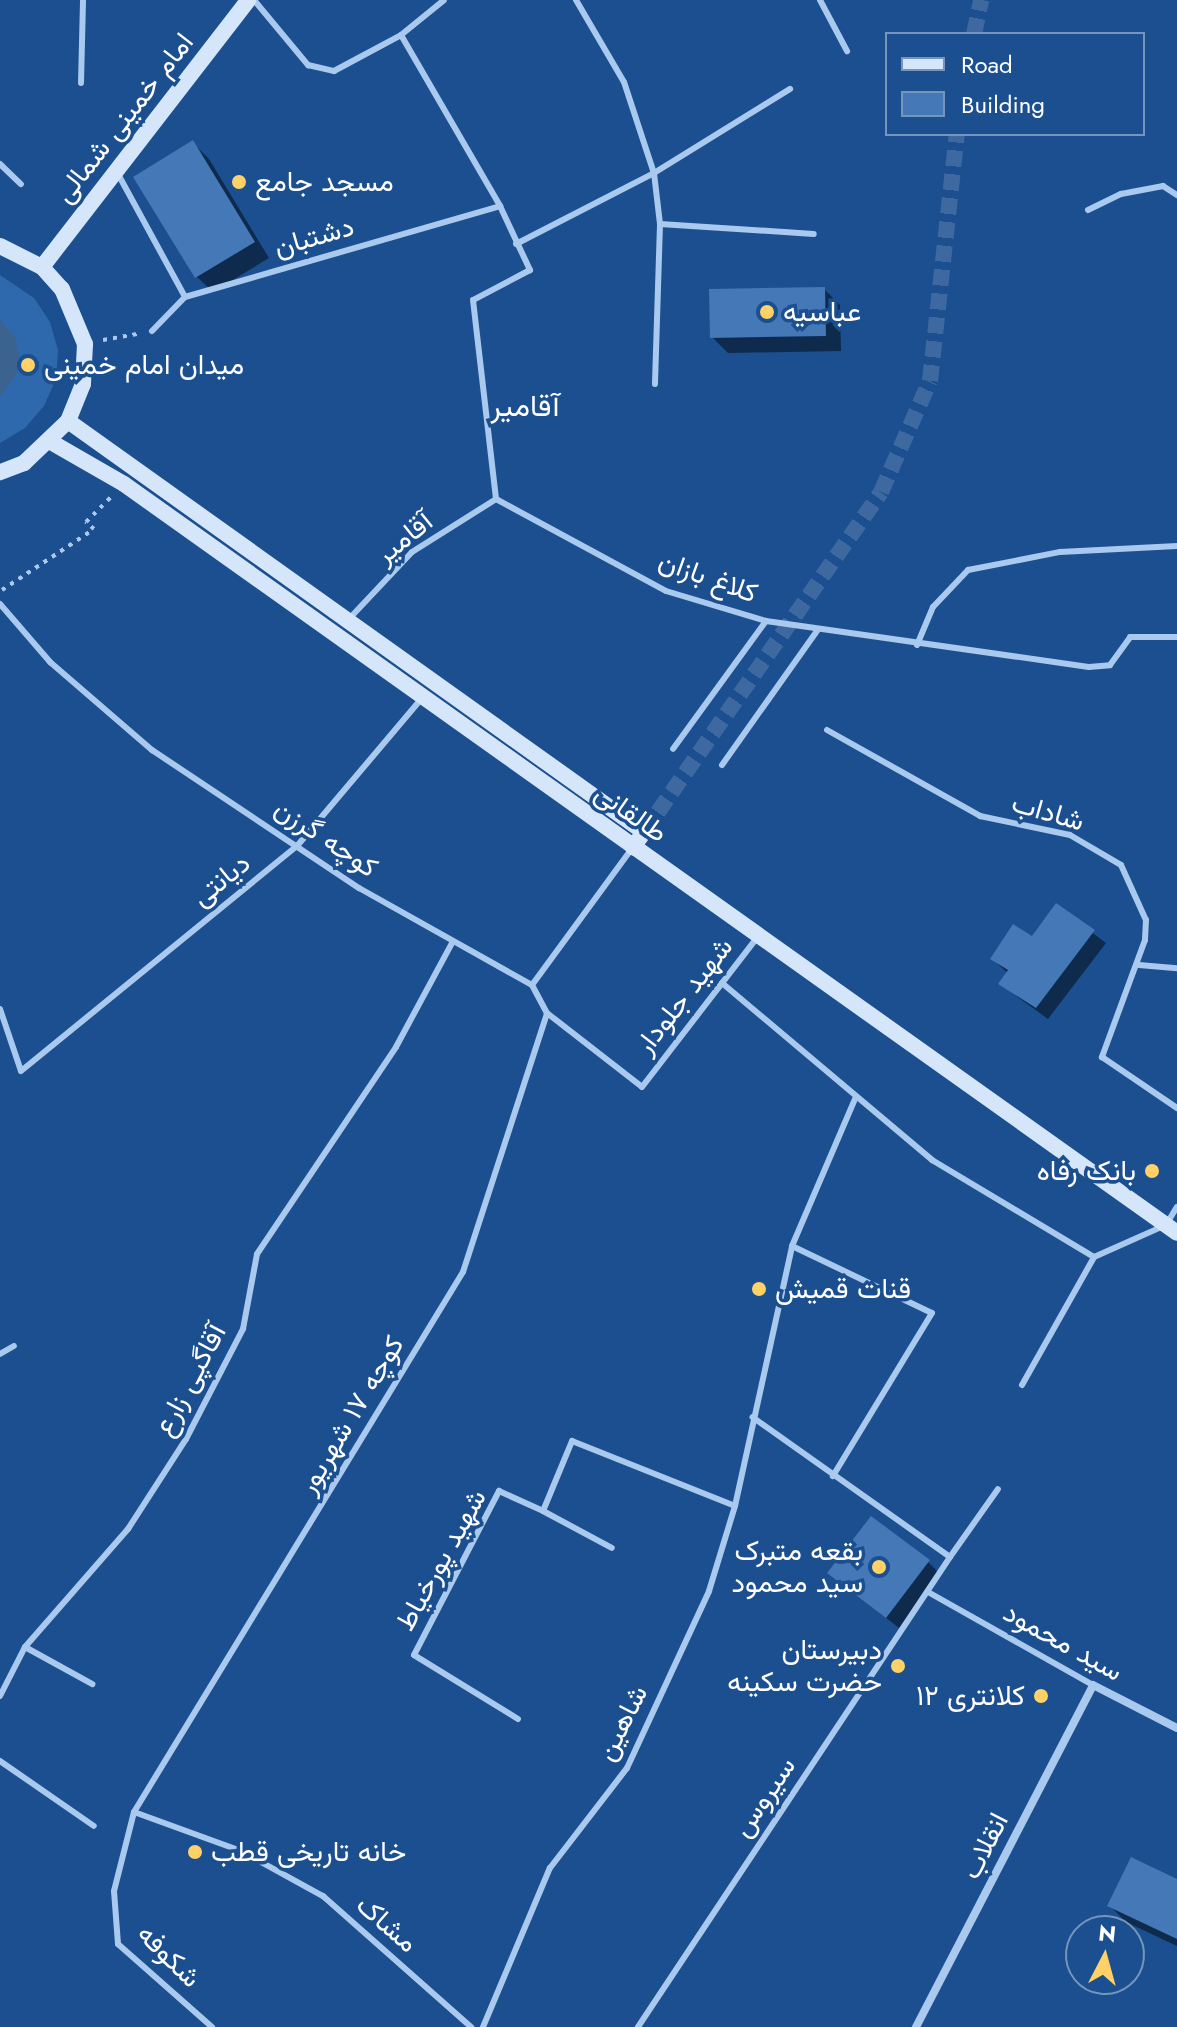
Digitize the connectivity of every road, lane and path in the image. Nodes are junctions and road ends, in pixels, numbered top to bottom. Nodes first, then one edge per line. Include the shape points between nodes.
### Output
1 (83, 0) edge
2 (251, 0) edge
3 (444, 0) edge
4 (577, 0) edge
5 (820, 0) edge
6 (401, 35) junction
7 (847, 51) dead end
8 (81, 83) dead end
9 (790, 89) dead end
10 (0, 164) edge
11 (116, 171) junction
12 (654, 173) junction
13 (21, 184) dead end
14 (1177, 195) edge
15 (500, 206) junction
16 (1088, 210) dead end
17 (660, 224) junction
18 (814, 234) dead end
19 (516, 244) junction
20 (0, 246) edge
21 (42, 267) junction
22 (185, 297) junction
23 (152, 331) joint
24 (85, 344) junction
25 (655, 384) dead end
26 (68, 421) junction
27 (51, 442) junction
28 (0, 472) edge
29 (124, 484) junction
30 (496, 499) junction
31 (1177, 546) edge
32 (0, 591) edge
33 (0, 604) edge
34 (347, 620) junction
35 (766, 621) junction
36 (817, 631) junction
37 (1177, 637) edge
38 (917, 645) junction
39 (423, 697) junction
40 (827, 730) dead end
41 (673, 749) dead end
42 (722, 765) dead end
43 (297, 846) junction
44 (633, 847) junction
45 (761, 932) junction
46 (453, 941) junction
47 (1139, 965) junction
48 (1177, 968) edge
49 (722, 983) junction
50 (532, 985) junction
51 (0, 1009) edge
52 (547, 1013) junction
53 (855, 1099) junction
54 (1177, 1108) edge
55 (1177, 1207) edge
56 (1171, 1229) edge
57 (792, 1246) junction
58 (1094, 1257) junction
59 (14, 1346) dead end
60 (0, 1354) edge
61 (1022, 1385) dead end
62 (752, 1417) junction
63 (833, 1476) junction
64 (998, 1489) dead end
65 (735, 1506) junction
66 (543, 1511) junction
67 (612, 1548) dead end
68 (950, 1557) junction
69 (928, 1592) junction
70 (25, 1647) junction
71 (92, 1684) dead end
72 (1093, 1685) junction
73 (0, 1696) edge
74 (518, 1719) dead end
75 (1177, 1728) edge
76 (0, 1761) edge
77 (134, 1812) junction
78 (94, 1826) dead end
79 (212, 2027) edge
80 (471, 2027) edge
81 (483, 2027) edge
82 (638, 2027) edge
83 (916, 2027) edge

1 - 8 lane
2 - 6 lane via 308,65 334,71
2 - 11 main road, امام خمینی شمالی
3 - 6 lane
4 - 12 lane via 624,82
5 - 7 lane
6 - 15 lane
9 - 12 lane
10 - 13 lane
11 - 21 main road, امام خمینی شمالی
11 - 22 lane
12 - 17 lane
12 - 19 lane
14 - 16 lane via 1163,186 1121,194
15 - 19 lane
15 - 22 lane, دشتبان
17 - 18 lane
17 - 25 lane
19 - 30 lane via 530,270 473,300
20 - 21 main road
21 - 24 main road via 77,315
22 - 23 lane, دشتبان
23 - 24 path
24 - 26 main road via 83,384
26 - 27 main road
26 - 34 main road, طالقانی
27 - 28 main road via 24,463
27 - 29 main road, طالقانی
29 - 32 path via 86,522 94,529
29 - 39 main road, طالقانی
30 - 34 lane, آقامیر via 412,552
30 - 35 lane, کلاغ بازان via 666,591
31 - 38 lane via 1060,552 968,570 933,607
33 - 43 lane, کوچه گرزن via 50,662 152,750
34 - 44 main road, طالقانی via 644,832
35 - 36 lane
35 - 41 lane, کلاغ بازان
36 - 38 lane
36 - 42 lane
37 - 38 lane via 1130,637 1110,665 1089,667
39 - 43 lane, دیانتی
39 - 44 main road, طالقانی
40 - 47 lane, شاداب via 980,816 1070,835 1121,865 1146,920
43 - 46 lane, کوچه گرزن
43 - 51 lane, دیانتی via 21,1071
44 - 45 main road, طالقانی
44 - 50 lane
45 - 49 lane, شهید جلودار
45 - 56 main road, طالقانی
46 - 50 lane, کوچه گرزن
46 - 70 lane, آقاگپی زارع via 396,1047 257,1254 243,1329 186,1439 128,1529
47 - 48 lane
47 - 54 lane, شاداب via 1102,1057
49 - 52 lane, شهید جلودار via 642,1087
49 - 53 lane
50 - 52 lane
52 - 77 lane, کوچه ۱۷ شهریور via 463,1272
53 - 57 lane, شاهین
53 - 58 lane via 932,1160
55 - 56 lane
56 - 58 lane
57 - 62 lane, شاهین
57 - 63 lane via 932,1313
58 - 61 lane
59 - 60 lane
62 - 63 lane
62 - 65 lane, شاهین
63 - 68 lane
64 - 68 lane, سیروس
65 - 66 lane via 572,1441
65 - 81 lane, شاهین via 709,1591 627,1768 550,1868
66 - 67 lane
66 - 74 lane, شهید پورخیاط via 499,1491 414,1655
68 - 69 lane, سیروس
69 - 72 lane, سید محمود
69 - 82 lane, سیروس
70 - 71 lane
70 - 73 lane, آقاگپی زارع
72 - 75 street, سید محمود
72 - 83 street, انقلاب
76 - 78 lane
77 - 79 lane, شکوفه via 114,1891 118,1944
77 - 80 lane, مشاک via 241,1851 323,1896

